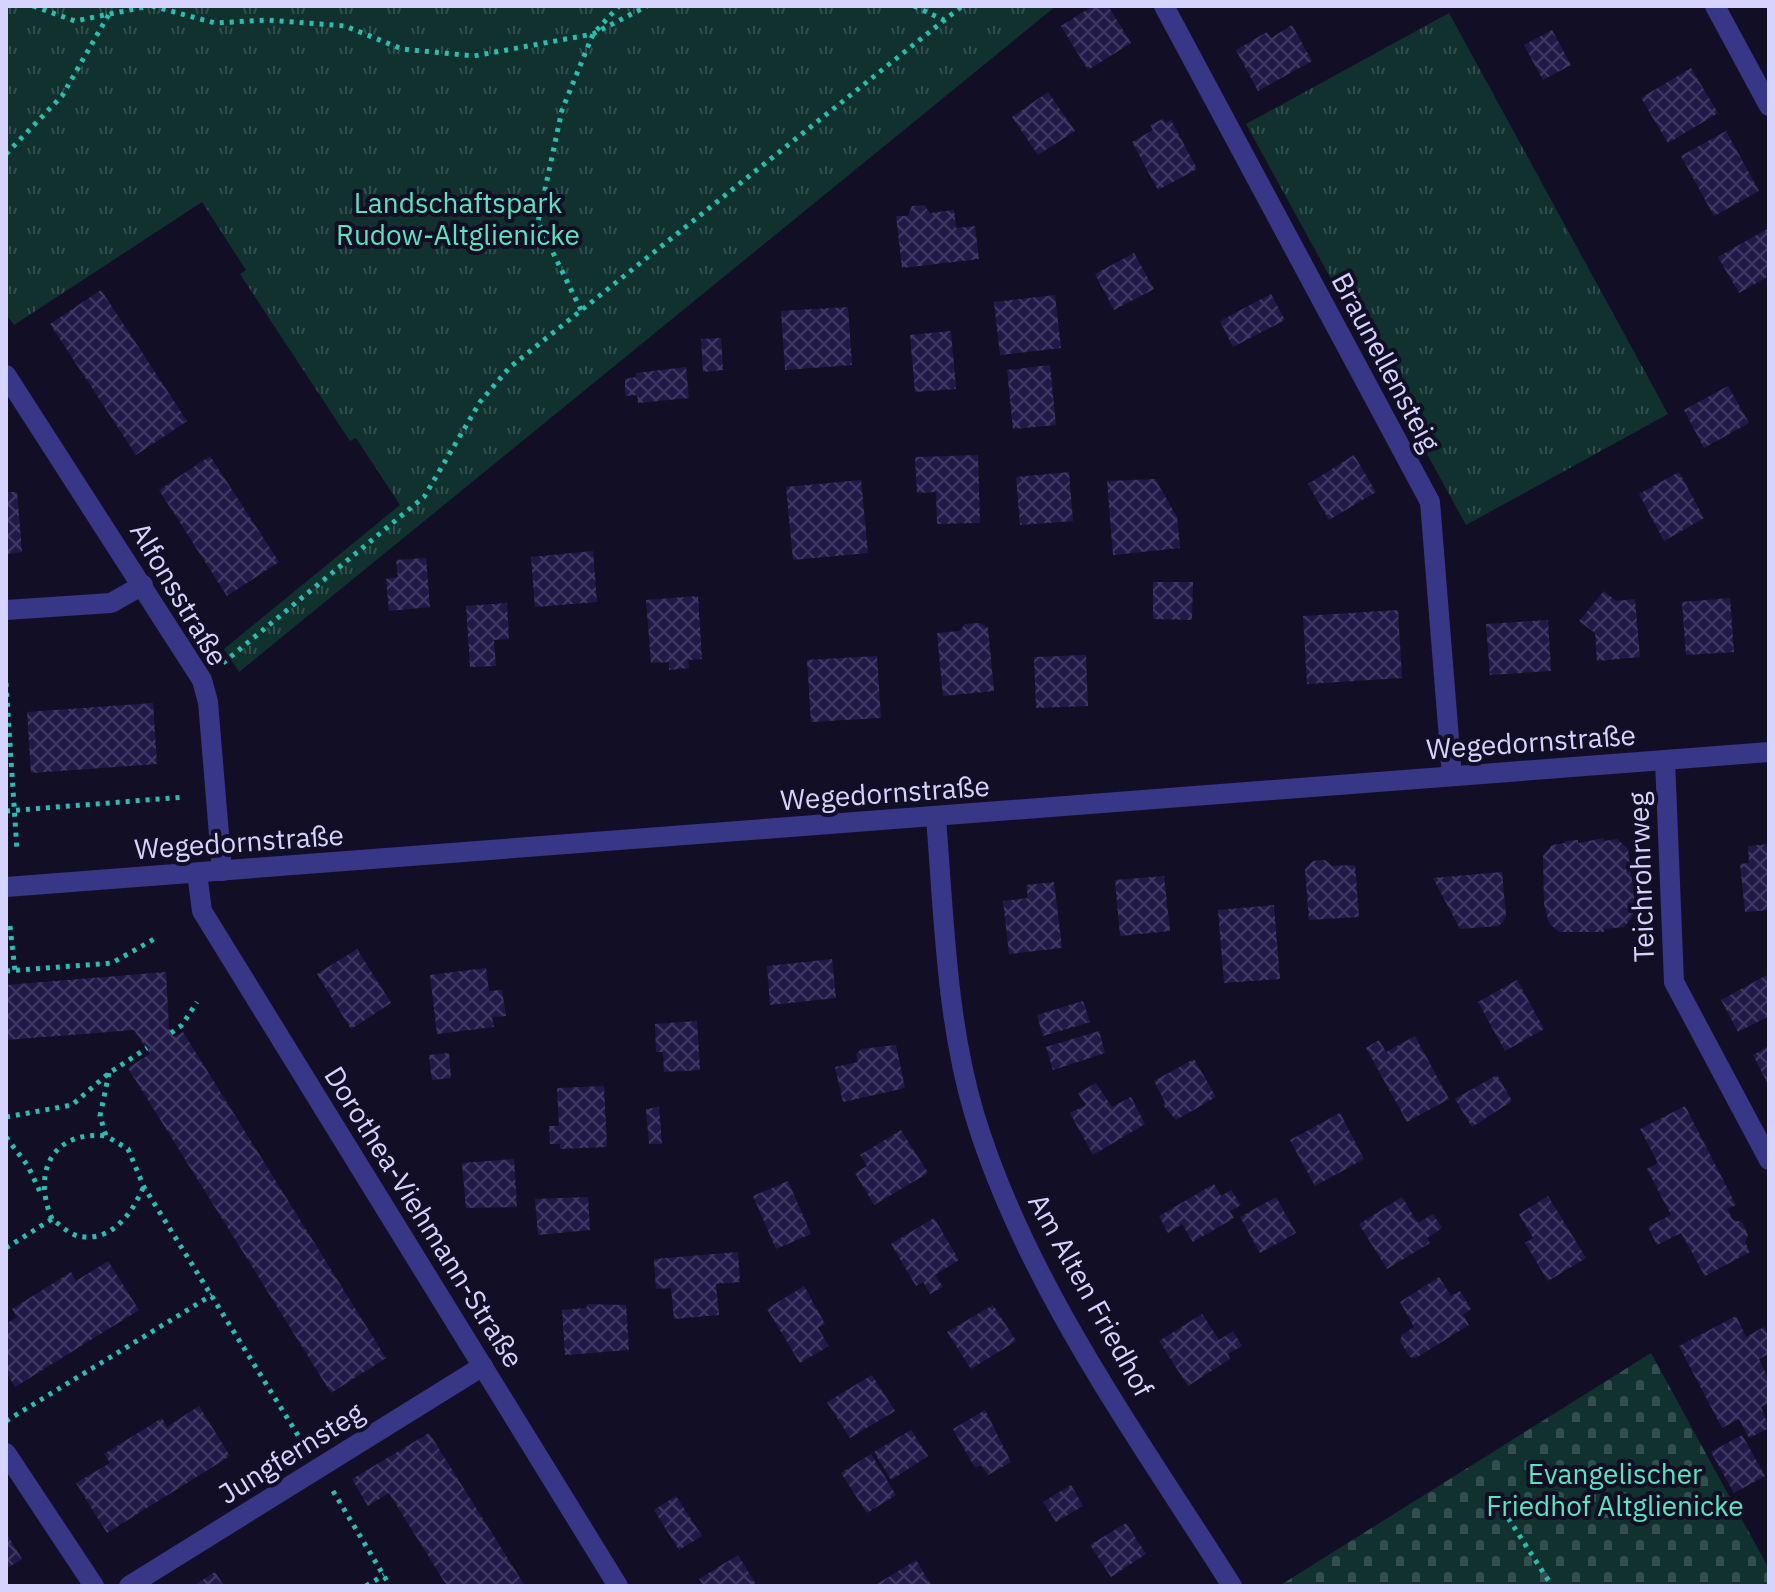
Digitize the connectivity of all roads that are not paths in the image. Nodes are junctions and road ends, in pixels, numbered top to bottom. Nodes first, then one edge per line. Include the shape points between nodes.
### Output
1 (1164, 6) edge
2 (1715, 6) edge
3 (1769, 106) edge
4 (6, 375) edge
5 (143, 585) junction
6 (6, 610) edge
7 (1769, 752) edge
8 (1665, 760) junction
9 (1452, 776) junction
10 (936, 818) junction
11 (222, 871) junction
12 (197, 873) junction
13 (6, 887) edge
14 (1769, 1160) edge
15 (483, 1366) junction
16 (6, 1453) edge
17 (94, 1586) edge
18 (129, 1586) edge
19 (618, 1586) edge
20 (1232, 1586) edge

1 - 9 street, Braunellensteig via 1430,502
2 - 3 street
4 - 5 street, Alfonsstraße
5 - 6 street via 111,603
5 - 11 street, Alfonsstraße via 202,680
7 - 8 street, Wegedornstraße
8 - 9 street, Wegedornstraße
8 - 14 street, Teichrohrweg via 1674,982
9 - 10 street, Wegedornstraße
10 - 11 street, Wegedornstraße
10 - 20 street, Am Alten Friedhof via 953,1017 973,1111 1000,1187 1036,1267
11 - 12 street, Wegedornstraße
12 - 13 street, Wegedornstraße
12 - 15 street, Dorothea-Viehmann-Straße via 202,911
15 - 18 street, Jungfernsteg
15 - 19 street, Dorothea-Viehmann-Straße
16 - 17 street

